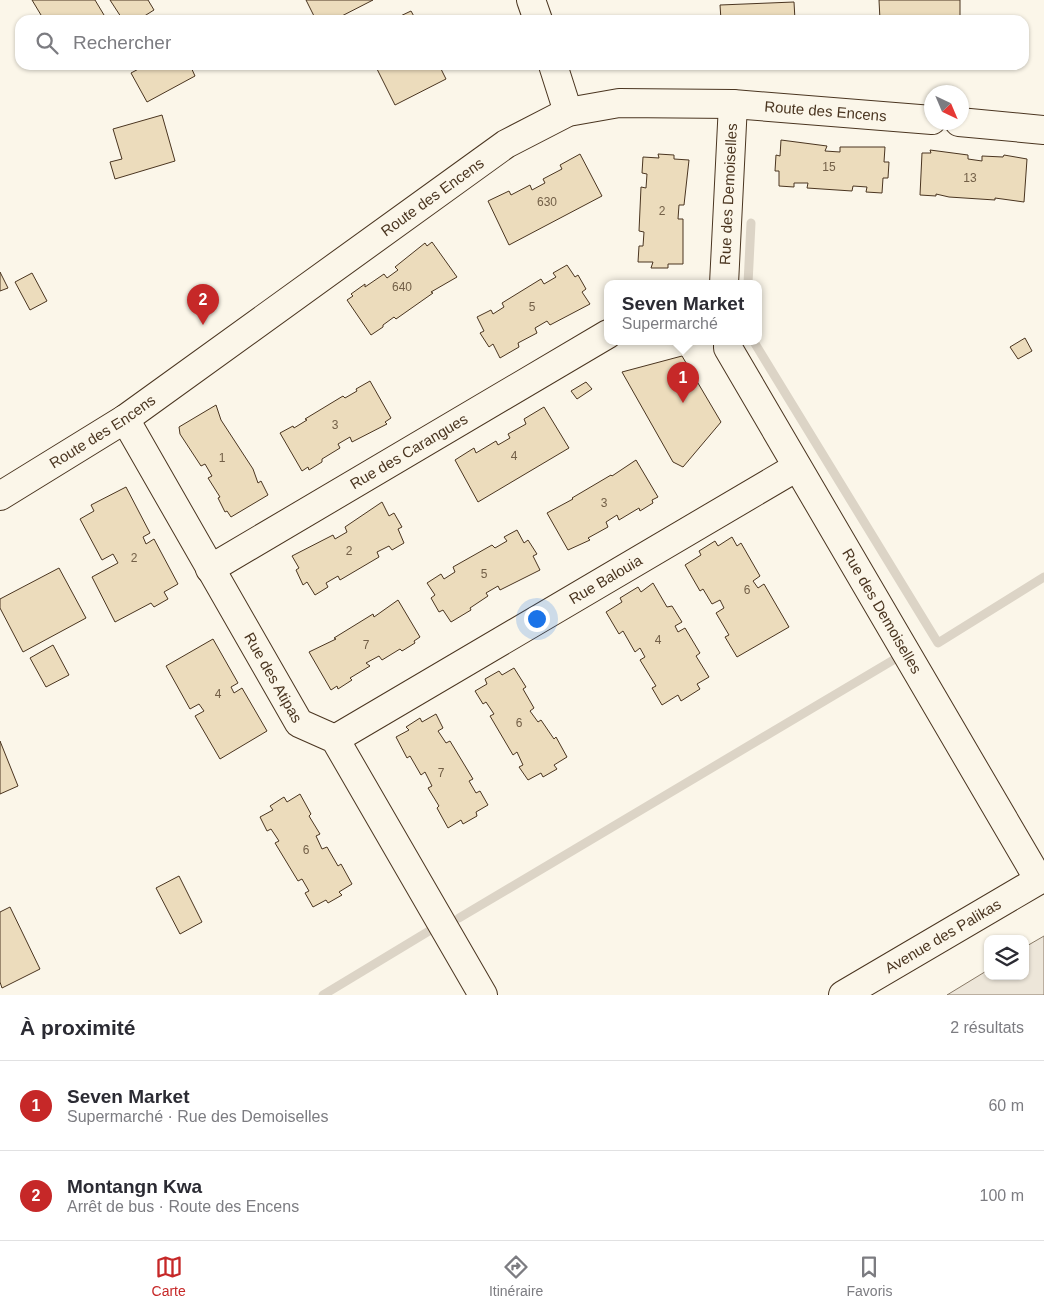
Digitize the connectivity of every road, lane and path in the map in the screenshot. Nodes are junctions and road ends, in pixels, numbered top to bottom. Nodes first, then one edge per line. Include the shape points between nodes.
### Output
1 (531, 0) edge
2 (536, 15) edge
3 (555, 70) edge
4 (732, 104) junction
5 (568, 112) junction
6 (924, 119) edge
7 (969, 123) edge
8 (1044, 130) edge
9 (724, 280) edge
10 (604, 336) edge
11 (728, 345) edge
12 (125, 419) junction
13 (798, 467) junction
14 (0, 496) edge
15 (210, 569) junction
16 (335, 739) junction
17 (1041, 878) edge
18 (483, 995) edge
19 (843, 995) edge

1 - 2 street
3 - 5 street
4 - 5 street, Route des Encens via 619,103
4 - 6 street, Route des Encens
4 - 9 street, Rue des Demoiselles
5 - 12 street, Route des Encens via 506,144
7 - 8 street
10 - 15 street, Rue des Carangues
11 - 13 street, Rue des Demoiselles
12 - 14 street, Route des Encens
12 - 15 street, Rue des Atipas
13 - 16 street, Rue Balouia
13 - 17 street, Rue des Demoiselles
15 - 16 street, Rue des Atipas via 299,723
16 - 18 street
17 - 19 street, Avenue des Palikas

